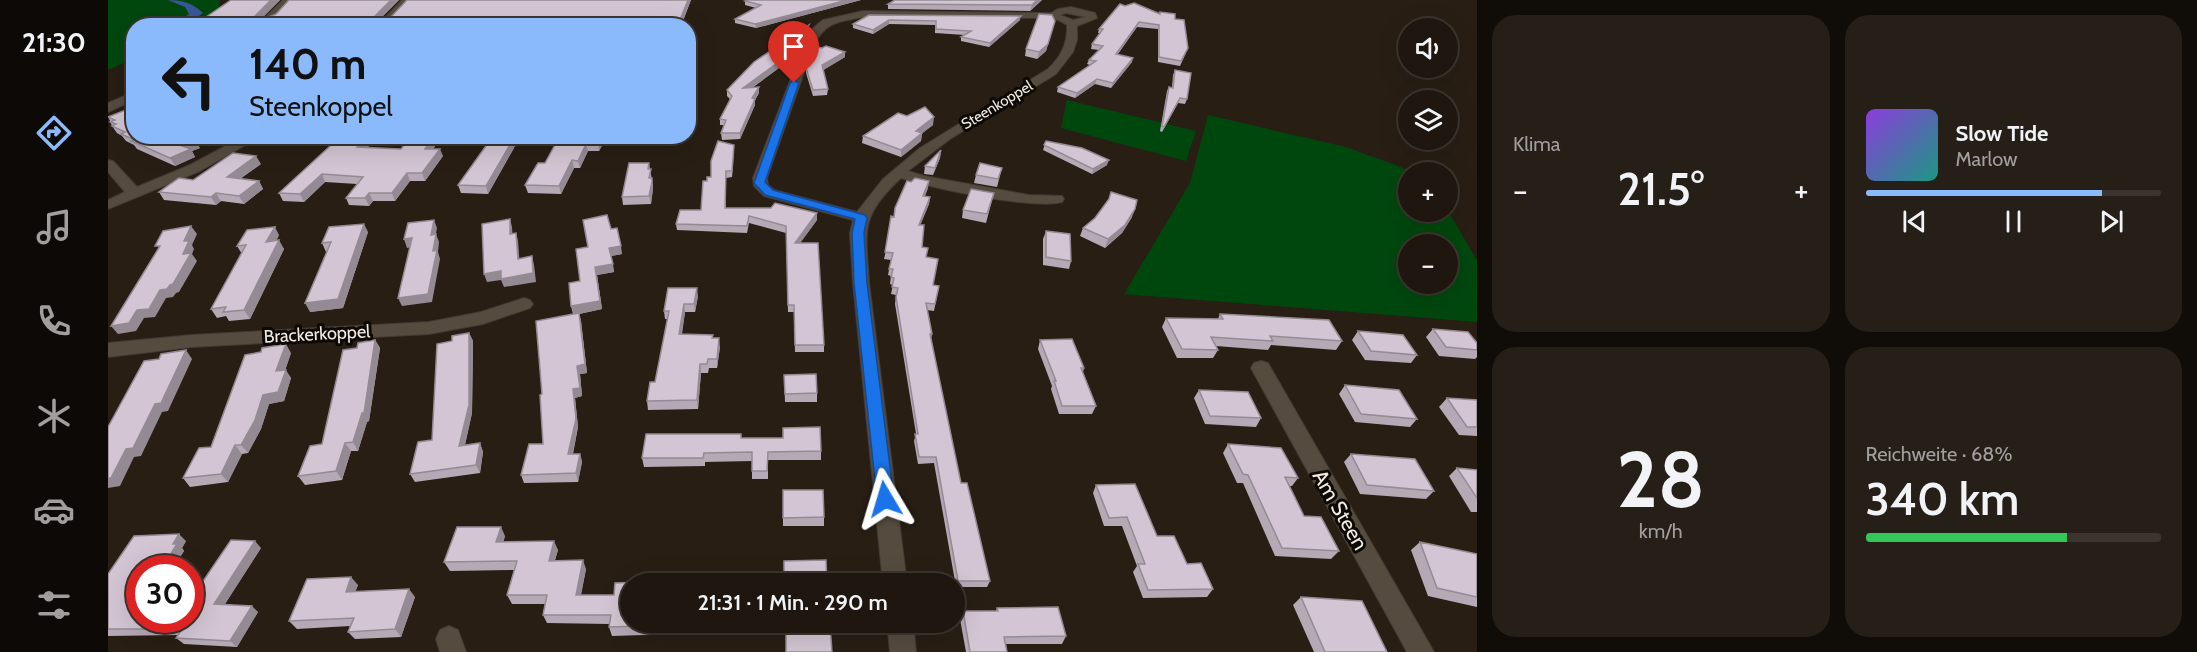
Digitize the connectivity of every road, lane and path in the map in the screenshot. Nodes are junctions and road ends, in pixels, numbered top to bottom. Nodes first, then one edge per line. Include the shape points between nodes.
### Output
1 (288, 0) edge
2 (407, 0) edge
3 (1053, 16) junction
4 (271, 18) edge
5 (390, 18) edge
6 (1072, 24) junction
7 (126, 99) edge
8 (108, 108) edge
9 (240, 144) edge
10 (108, 164) edge
11 (900, 173) junction
12 (134, 195) junction
13 (1057, 200) dead end
14 (108, 205) edge
15 (861, 218) junction
16 (524, 304) dead end
17 (108, 350) edge
18 (1261, 368) dead end
19 (894, 573) edge
20 (901, 633) edge
21 (903, 652) edge
22 (1420, 652) edge

1 - 4 street
2 - 5 street
3 - 6 street
3 - 6 street via 1061,10 1091,15 1092,18
3 - 15 street via 881,12 841,17 820,27 809,44 759,183 769,193
6 - 11 street, Steenkoppel via 1065,57 1050,73 937,141
7 - 8 street
9 - 12 street
10 - 12 street
11 - 13 street via 1029,199
11 - 15 street, Steenkoppel
12 - 14 street
15 - 19 street via 861,283
16 - 17 street, Brackerkoppel via 483,318 429,328
18 - 22 street, Am Steen
20 - 21 street

